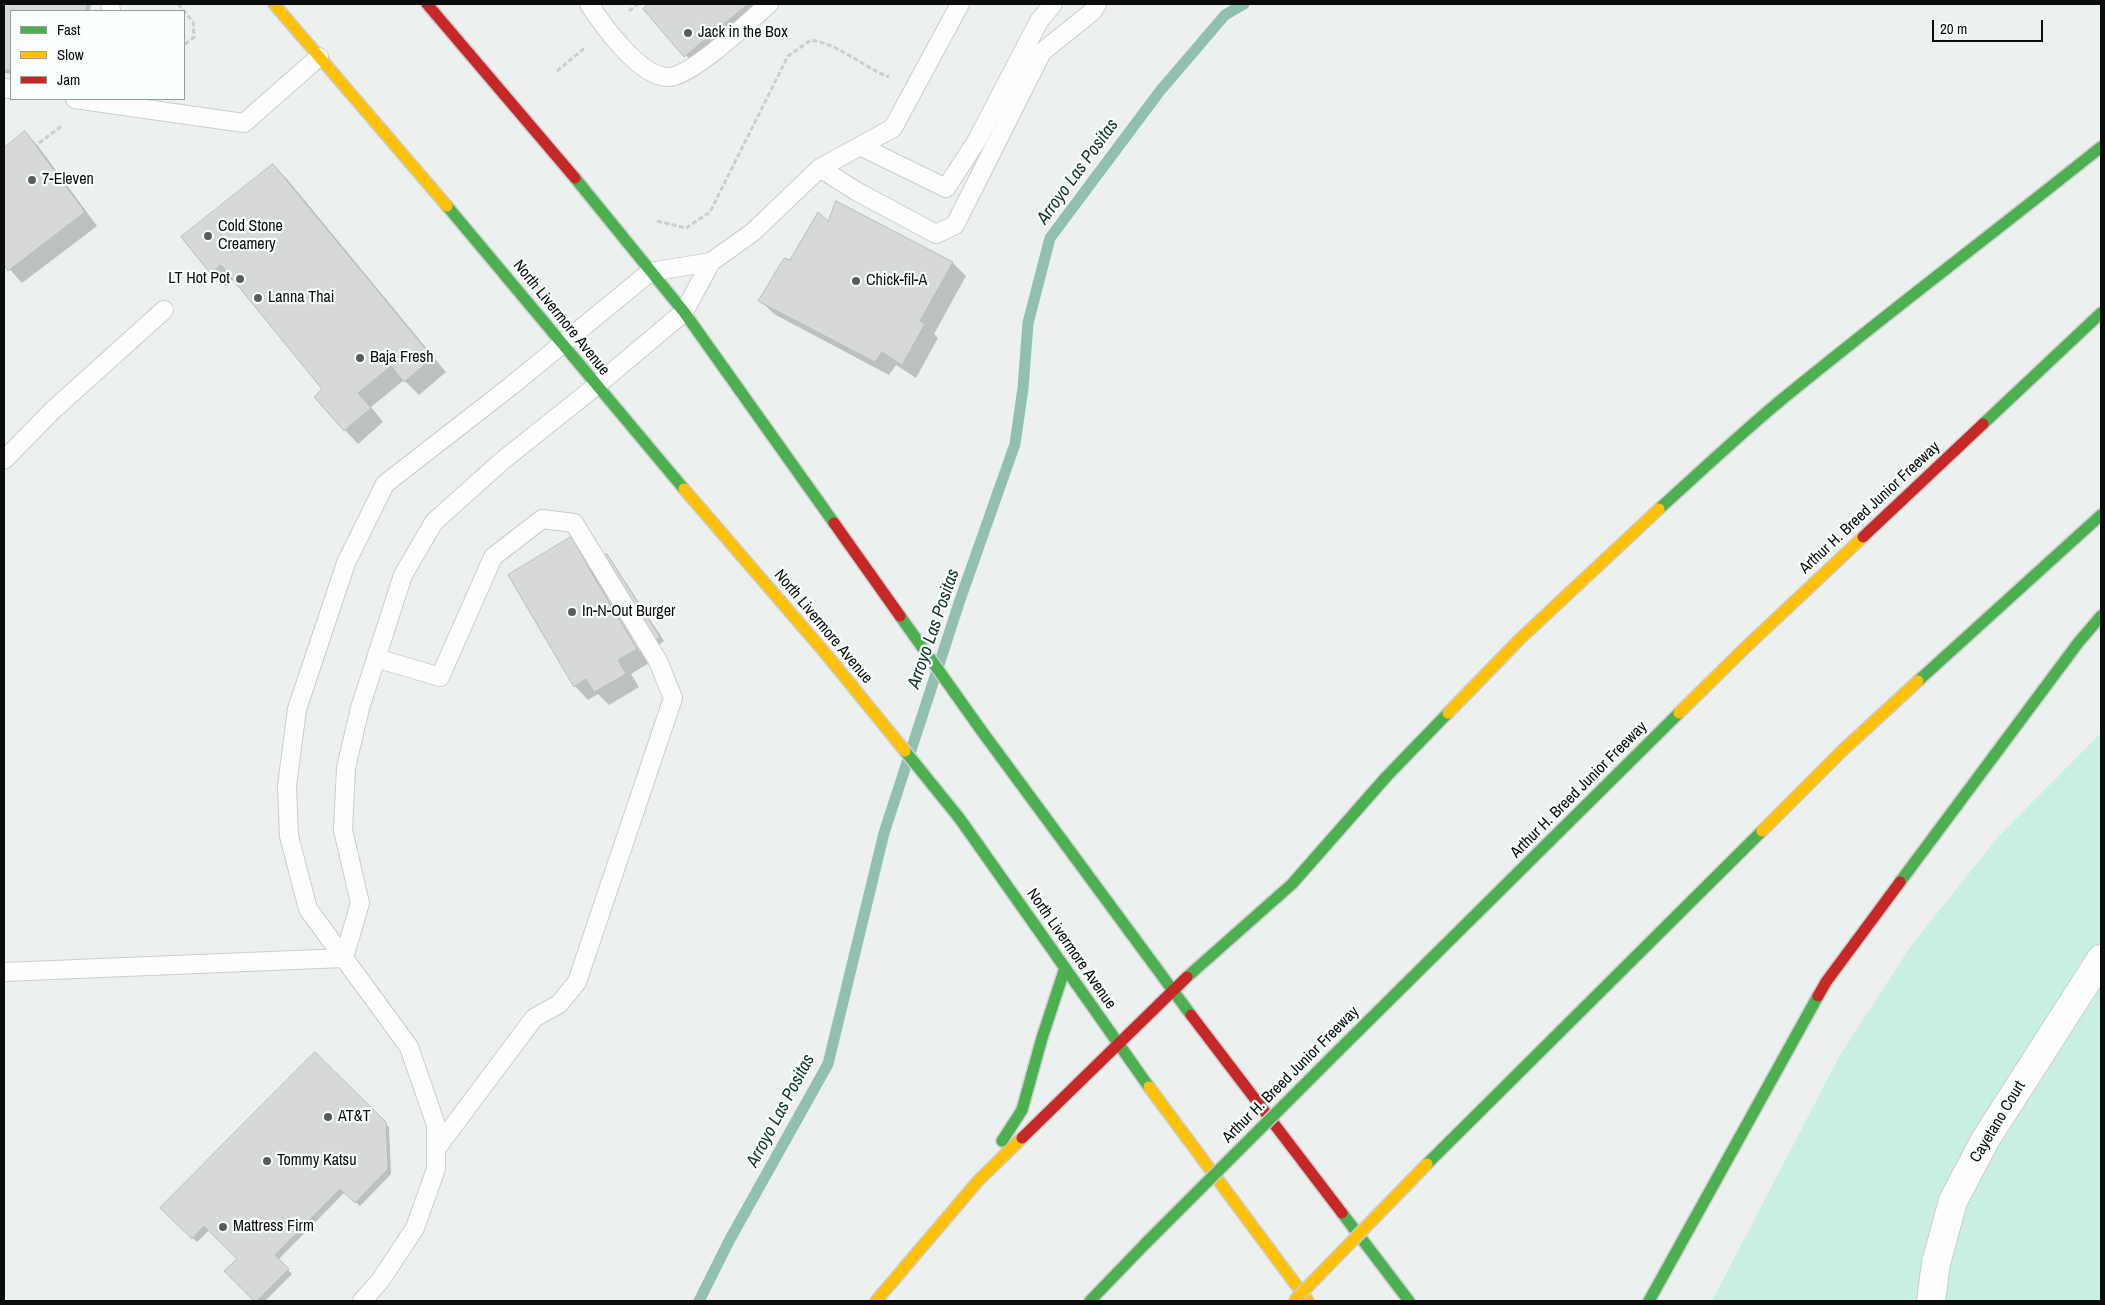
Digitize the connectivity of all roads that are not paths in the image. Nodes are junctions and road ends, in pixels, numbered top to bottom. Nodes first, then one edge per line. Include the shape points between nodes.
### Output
1 (274, 4) edge
2 (427, 4) edge
3 (589, 4) edge
4 (769, 4) edge
5 (960, 4) edge
6 (1053, 4) edge
7 (1097, 4) edge
8 (319, 57) junction
9 (89, 100) edge
10 (118, 102) edge
11 (862, 147) junction
12 (2101, 147) edge
13 (820, 168) junction
14 (711, 262) junction
15 (650, 272) junction
16 (164, 310) dead end
17 (684, 312) junction
18 (2101, 313) edge
19 (563, 343) junction
20 (596, 386) junction
21 (4, 460) edge
22 (2101, 515) edge
23 (2101, 616) edge
24 (376, 658) junction
25 (344, 958) junction
26 (2101, 959) edge
27 (1065, 968) junction
28 (4, 972) edge
29 (1172, 990) junction
30 (1117, 1044) junction
31 (436, 1148) junction
32 (978, 1181) junction
33 (362, 1301) edge
34 (876, 1301) edge
35 (1090, 1301) edge
36 (1294, 1301) edge
37 (1308, 1301) edge
38 (1409, 1301) edge
39 (1649, 1301) edge
40 (1931, 1301) edge

1 - 8 main road, North Livermore Avenue
2 - 15 main road
3 - 4 lane via 641,67 656,75 670,77 685,72 704,59
5 - 11 lane via 893,128
6 - 11 lane via 1038,22 976,142 946,188
7 - 13 lane via 1093,11 1042,52 955,225 936,234
8 - 10 lane via 244,123
8 - 19 main road, North Livermore Avenue
9 - 10 lane
11 - 13 lane
12 - 29 main road via 1779,402 1656,511 1514,646 1387,776 1292,884
13 - 14 lane via 753,232
14 - 15 lane
14 - 17 lane
15 - 17 main road
15 - 19 lane
16 - 21 lane via 53,410
17 - 20 lane
17 - 29 main road via 981,730
18 - 35 main road, Arthur H. Breed Junior Freeway, bridge via 1745,648
19 - 20 main road, North Livermore Avenue
19 - 25 lane via 385,484 346,563 297,709 287,786 289,836 308,908
20 - 24 lane via 502,461 434,522 403,575
20 - 27 main road, North Livermore Avenue via 826,654 960,819
22 - 36 main road, bridge via 1841,752
23 - 39 main road via 2078,642 1826,982
24 - 25 lane via 346,768 343,830 360,903
24 - 31 lane via 440,677 493,557 542,519 574,523 658,661 673,698 576,982 559,1004 534,1018
25 - 28 lane
25 - 31 lane via 409,1047 436,1125
26 - 40 street, Cayetano Court via 1985,1140 1953,1202 1936,1263
27 - 30 main road, North Livermore Avenue
27 - 32 main road via 1022,1110
29 - 30 main road
29 - 38 main road
30 - 32 main road
30 - 37 main road, North Livermore Avenue
31 - 33 lane via 436,1168 415,1228
32 - 34 main road

